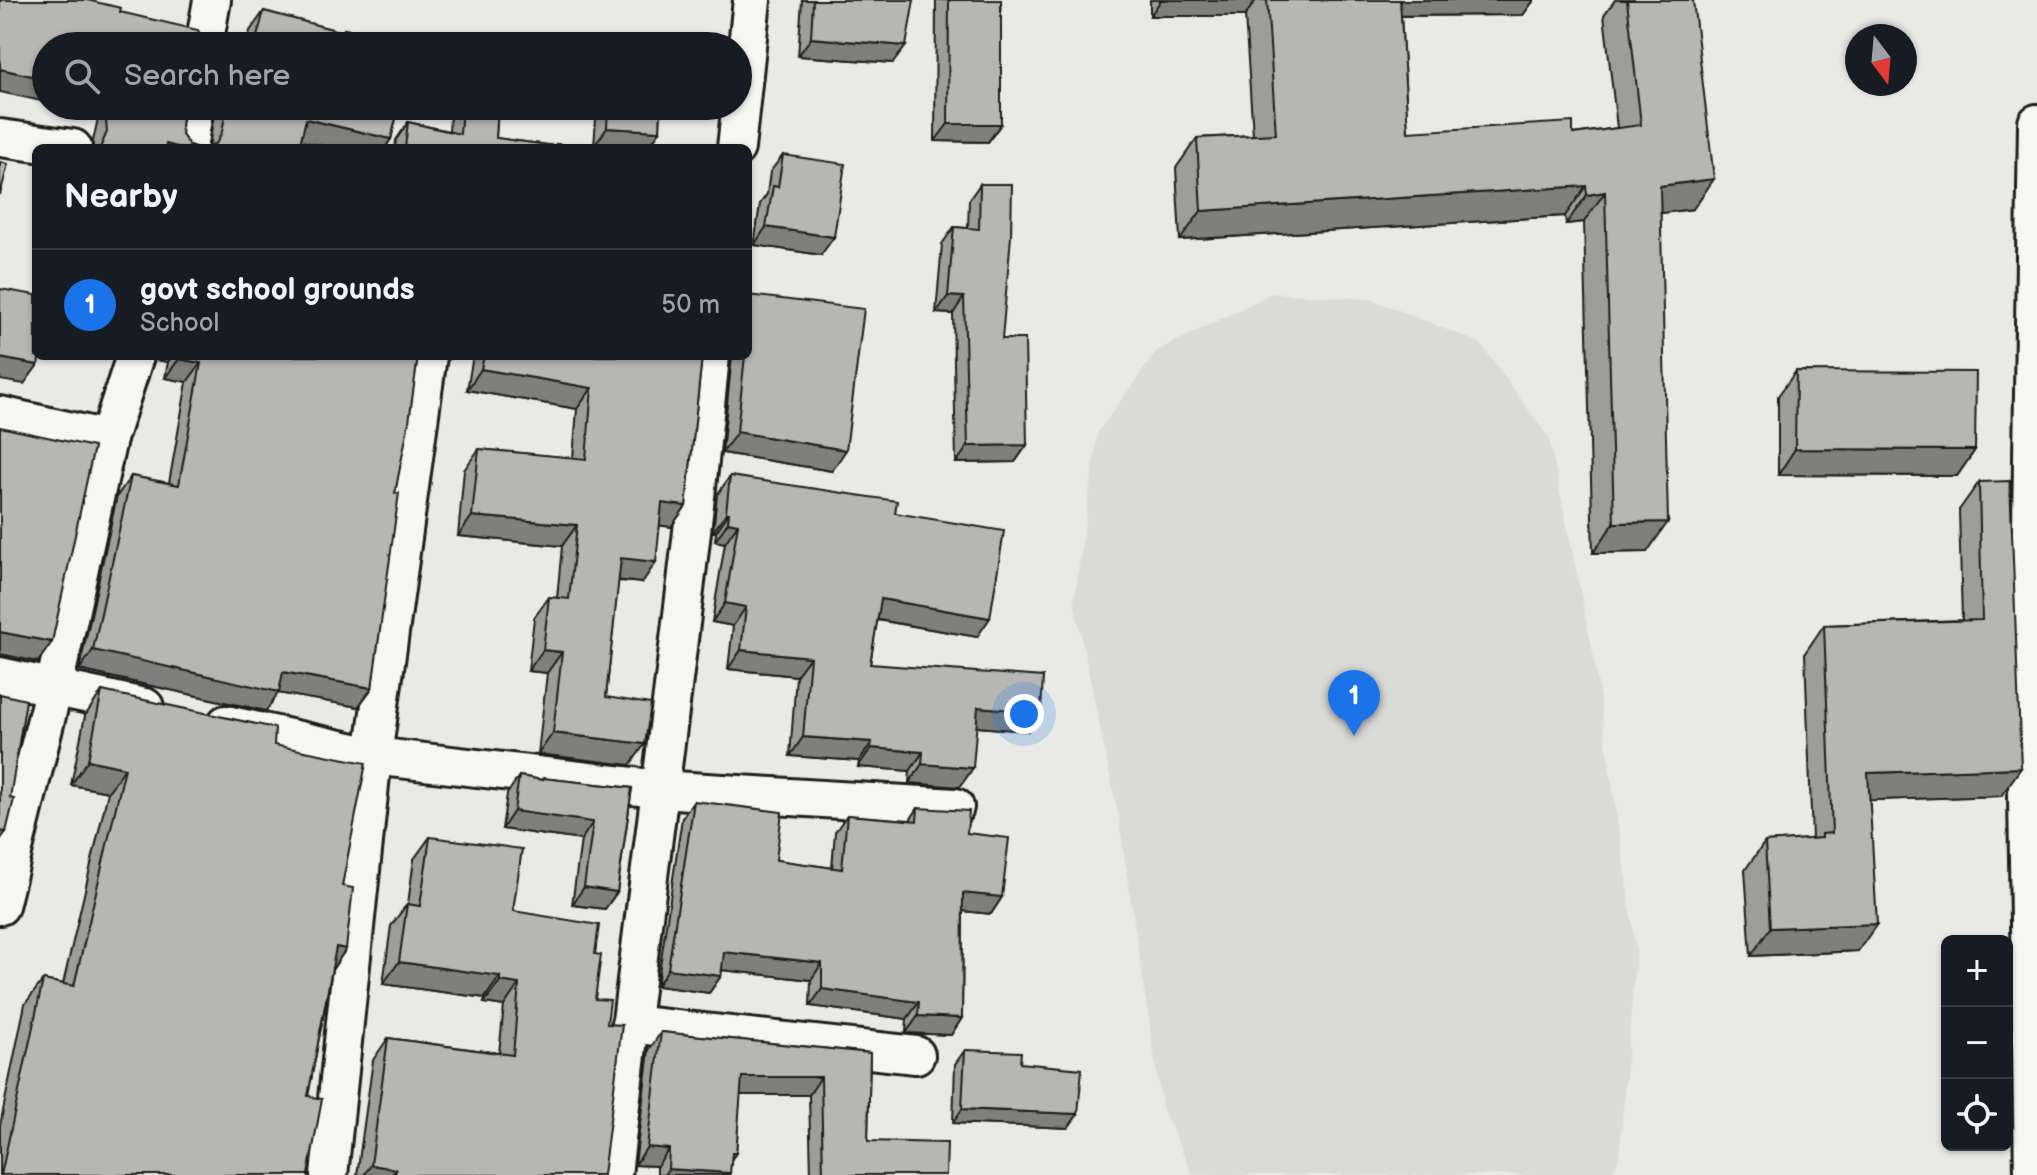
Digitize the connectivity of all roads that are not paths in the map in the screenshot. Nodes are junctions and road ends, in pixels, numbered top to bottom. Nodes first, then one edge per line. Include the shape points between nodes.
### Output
1 (212, 0) edge
2 (752, 0) edge
3 (206, 32) edge
4 (749, 32) edge
5 (193, 120) edge
6 (739, 120) edge
7 (2037, 123) edge
8 (0, 138) edge
9 (44, 144) edge
10 (189, 144) edge
11 (736, 144) edge
12 (2036, 295) edge
13 (134, 360) edge
14 (427, 360) edge
15 (711, 360) edge
16 (0, 415) edge
17 (108, 439) junction
18 (2034, 578) edge
19 (0, 676) edge
20 (54, 687) junction
21 (2032, 729) edge
22 (373, 756) junction
23 (658, 789) junction
24 (955, 807) edge
25 (2032, 847) edge
26 (0, 906) edge
27 (630, 1024) junction
28 (916, 1055) dead end
29 (329, 1175) edge
30 (613, 1175) edge
31 (2033, 1175) edge

1 - 3 street
2 - 4 street
5 - 10 street
6 - 11 street
7 - 12 street
8 - 9 street
12 - 18 street
13 - 17 street
14 - 22 street
15 - 23 street via 714,474
16 - 17 street
17 - 20 street
18 - 21 street
19 - 20 street
20 - 22 street
20 - 26 street
21 - 25 street
22 - 23 street
22 - 29 street
23 - 24 street
23 - 27 street
25 - 31 street
27 - 28 street
27 - 30 street

